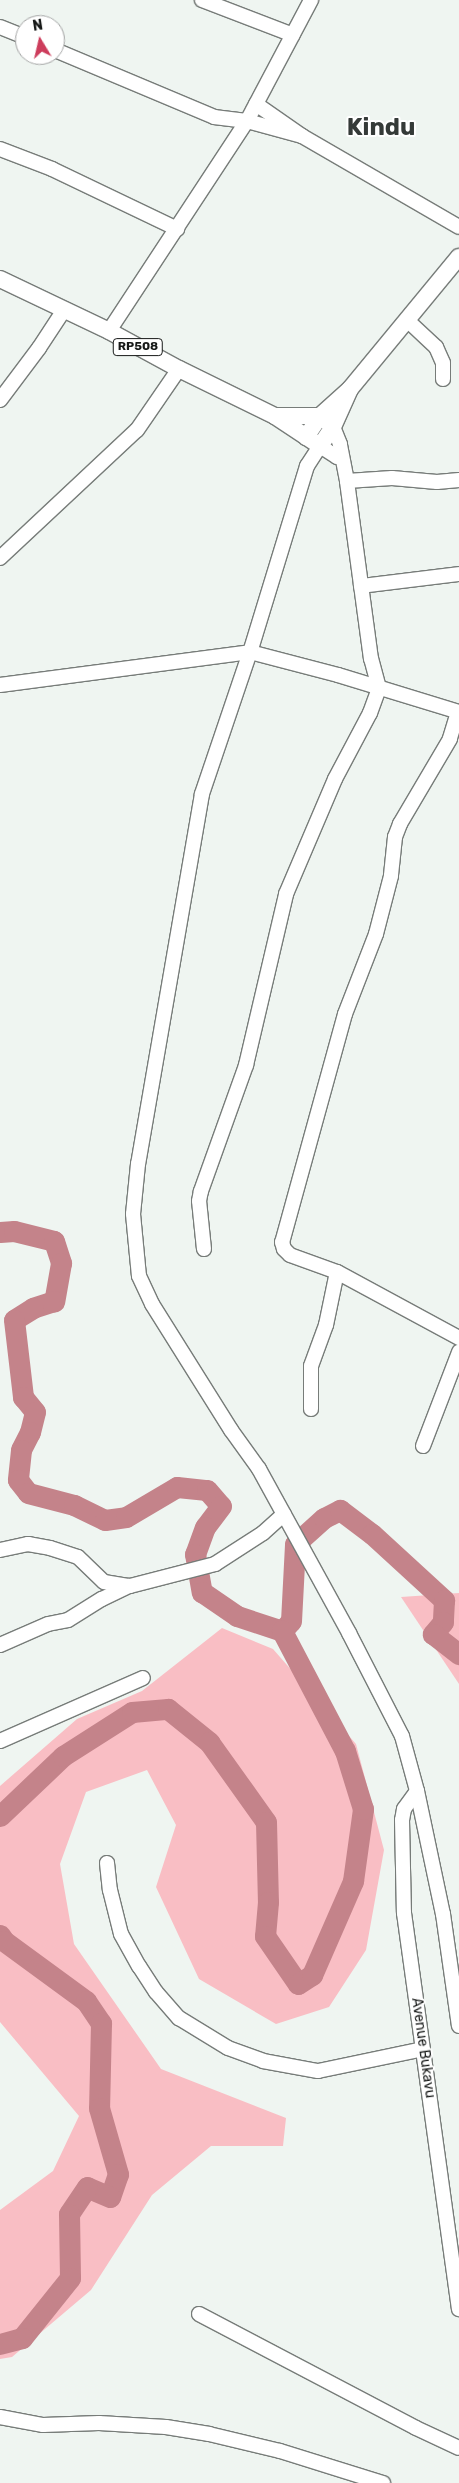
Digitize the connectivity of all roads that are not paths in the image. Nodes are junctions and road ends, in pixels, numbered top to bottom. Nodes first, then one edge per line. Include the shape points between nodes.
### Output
1 (202, 0) edge
2 (311, 0) edge
3 (0, 27) edge
4 (15, 33) edge
5 (293, 35) junction
6 (65, 54) edge
7 (256, 104) junction
8 (247, 121) junction
9 (302, 136) junction
10 (0, 149) edge
11 (459, 228) edge
12 (176, 229) junction
13 (459, 257) edge
14 (0, 279) edge
15 (64, 310) junction
16 (407, 320) junction
17 (109, 332) junction
18 (179, 370) junction
19 (443, 379) dead end
20 (350, 389) junction
21 (0, 400) edge
22 (275, 416) junction
23 (320, 416) junction
24 (333, 427) junction
25 (306, 437) junction
26 (320, 446) junction
27 (342, 457) junction
28 (307, 466) junction
29 (347, 480) junction
30 (459, 480) edge
31 (0, 558) edge
32 (459, 574) edge
33 (361, 586) junction
34 (250, 652) junction
35 (0, 685) edge
36 (379, 688) junction
37 (459, 712) edge
38 (204, 1249) dead end
39 (337, 1272) junction
40 (459, 1338) edge
41 (459, 1352) edge
42 (312, 1409) dead end
43 (423, 1446) dead end
44 (286, 1518) junction
45 (0, 1550) edge
46 (130, 1586) junction
47 (0, 1645) edge
48 (143, 1678) dead end
49 (0, 1741) edge
50 (418, 1791) junction
51 (107, 1863) dead end
52 (459, 2026) edge
53 (423, 2049) junction
54 (459, 2309) edge
55 (198, 2314) dead end
56 (0, 2417) edge
57 (459, 2448) edge
58 (383, 2483) edge

1 - 5 street
2 - 5 street
3 - 4 street
5 - 7 street
6 - 8 street via 214,117
7 - 8 street
7 - 9 street
8 - 9 street
8 - 12 street
9 - 11 street
10 - 12 street via 52,169
12 - 17 street
13 - 16 main road
14 - 15 main road, RP508
15 - 17 main road, RP508
15 - 21 street
16 - 19 street via 436,347 444,363
16 - 20 main road
17 - 18 main road, RP508
18 - 22 main road, RP508
18 - 31 street via 137,430
20 - 23 main road
20 - 24 main road
22 - 23 main road, RP508
22 - 25 main road, RP508
23 - 24 main road
23 - 25 main road
24 - 26 main road
24 - 27 street
25 - 26 main road, RP508
25 - 28 street
26 - 27 street
26 - 28 street
27 - 29 street
28 - 34 street
29 - 30 street
29 - 33 street
32 - 33 street
33 - 36 street via 371,659
34 - 35 street
34 - 36 street
34 - 44 street via 202,794 138,1164 133,1214 139,1276 152,1304 259,1469
36 - 37 street
36 - 38 street via 286,894 246,1065 201,1191 199,1201
37 - 39 street via 450,739 395,837 392,876 376,934 345,1014 282,1236 284,1249 290,1255
39 - 40 street
39 - 42 street via 326,1325 311,1366
41 - 43 street
44 - 46 street via 215,1564
44 - 50 street via 402,1736
45 - 46 street via 28,1544 50,1548 78,1557 104,1582
46 - 47 street via 68,1620 48,1624
48 - 49 street
50 - 52 street via 443,1914
50 - 53 street, Avenue Bukavu via 404,1809 404,1913
51 - 53 street via 121,1934 156,1992 179,2018 228,2048 263,2061 318,2071
53 - 54 street, Avenue Bukavu
55 - 57 street
56 - 58 street via 44,2425 99,2423 166,2427 209,2434 280,2451

